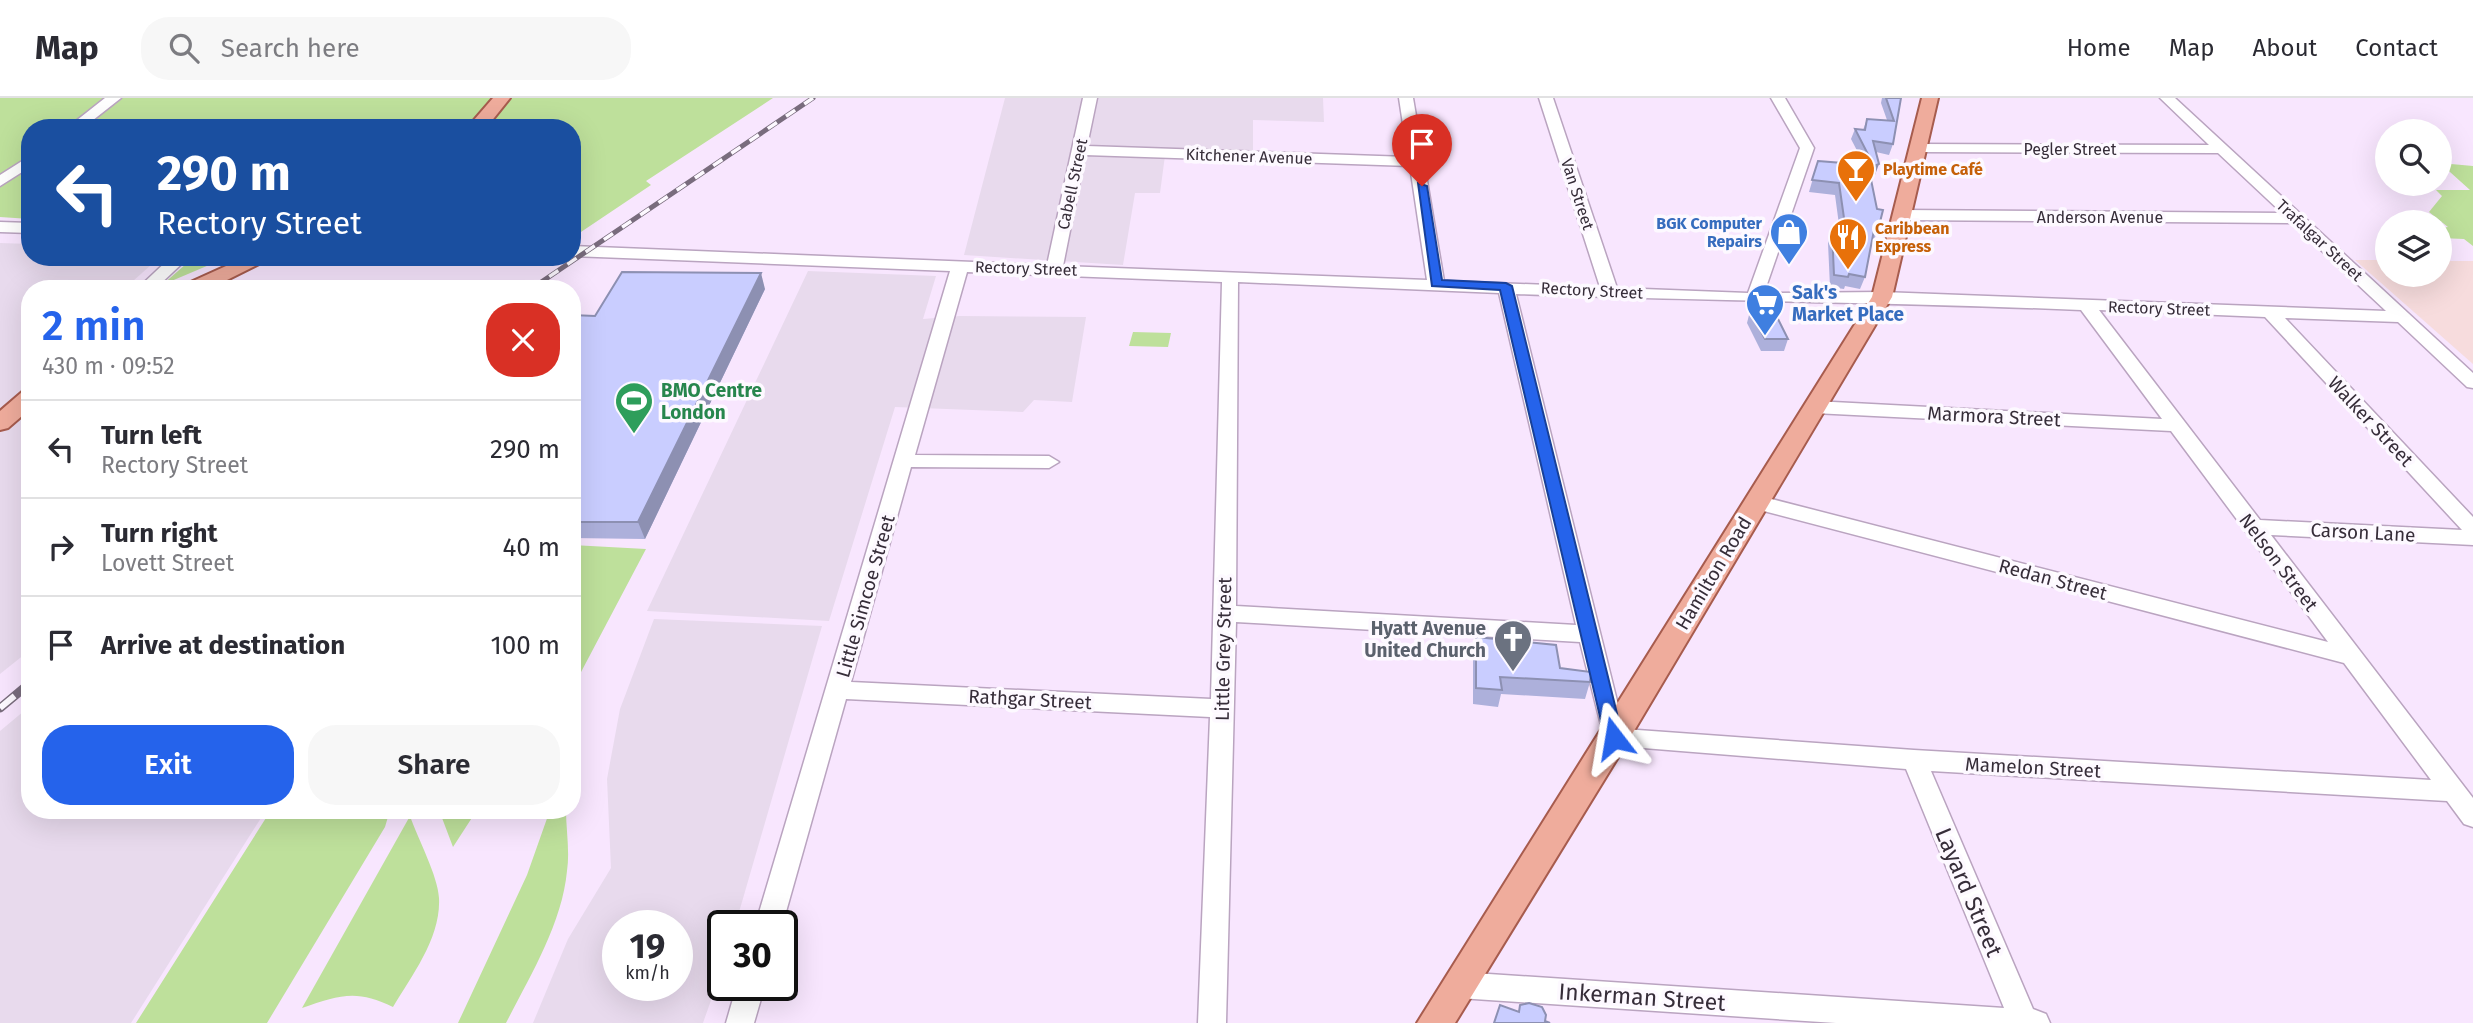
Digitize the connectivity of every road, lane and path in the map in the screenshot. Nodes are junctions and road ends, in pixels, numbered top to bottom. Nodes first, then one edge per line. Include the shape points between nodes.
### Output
1 (114, 98) edge
2 (502, 98) edge
3 (1090, 98) edge
4 (1406, 98) edge
5 (1546, 98) edge
6 (1778, 98) edge
7 (1930, 98) edge
8 (2167, 98) edge
9 (86, 119) edge
10 (484, 119) edge
11 (1920, 148) junction
12 (2220, 149) junction
13 (1079, 150) junction
14 (1418, 162) junction
15 (21, 167) edge
16 (0, 182) edge
17 (1903, 215) junction
18 (2298, 218) junction
19 (0, 227) edge
20 (21, 228) edge
21 (581, 251) edge
22 (171, 266) edge
23 (242, 266) edge
24 (960, 266) junction
25 (1054, 270) junction
26 (1230, 276) junction
27 (155, 280) edge
28 (211, 280) edge
29 (1436, 283) junction
30 (1506, 286) junction
31 (1610, 290) junction
32 (1882, 297) junction
33 (1754, 298) junction
34 (2087, 306) junction
35 (2270, 312) junction
36 (2402, 317) junction
37 (2473, 383) edge
38 (21, 404) edge
39 (1814, 407) junction
40 (1, 421) edge
41 (2174, 425) junction
42 (904, 461) junction
43 (1049, 462) dead end
44 (1756, 502) junction
45 (2253, 527) junction
46 (2473, 530) edge
47 (2473, 538) edge
48 (1224, 612) junction
49 (1588, 634) junction
50 (2350, 656) junction
51 (838, 690) junction
52 (1222, 709) junction
53 (1614, 738) junction
54 (1914, 760) junction
55 (2453, 791) junction
56 (2473, 817) edge
57 (773, 910) edge
58 (1459, 985) junction
59 (746, 1001) edge
60 (740, 1023) edge
61 (1212, 1023) edge
62 (1435, 1023) edge
63 (2024, 1023) edge
64 (2036, 1023) edge

1 - 9 street
2 - 10 main road
3 - 13 street, Cabell Street
4 - 14 street
5 - 31 street, Van Street
6 - 33 street via 1807,148
7 - 11 main road, Hamilton Road
8 - 12 street, Trafalgar Street
11 - 12 street, Pegler Street
11 - 17 main road, Hamilton Road
12 - 18 street, Trafalgar Street
13 - 14 street, Kitchener Avenue
13 - 25 street, Cabell Street
14 - 29 street
15 - 16 street
17 - 18 street, Anderson Avenue
17 - 32 main road, Hamilton Road
18 - 36 street, Trafalgar Street
19 - 20 street
21 - 24 street, Rectory Street
22 - 27 street
23 - 28 main road
24 - 25 street, Rectory Street
24 - 42 street, Little Simcoe Street
25 - 26 street, Rectory Street
26 - 29 street, Rectory Street
26 - 48 street, Little Grey Street
29 - 30 street, Rectory Street
30 - 31 street, Rectory Street
30 - 49 street
31 - 33 street, Rectory Street
32 - 33 street, Rectory Street
32 - 34 street, Rectory Street
32 - 39 main road, Hamilton Road
34 - 35 street, Rectory Street
34 - 41 street, Nelson Street
35 - 36 street, Rectory Street
35 - 46 street, Walker Street
36 - 37 street, Trafalgar Street
38 - 40 main road
39 - 41 street, Marmora Street
39 - 44 main road, Hamilton Road
41 - 45 street, Nelson Street
42 - 43 street
42 - 51 street, Little Simcoe Street
44 - 50 street, Redan Street
44 - 53 main road, Hamilton Road
45 - 47 street, Carson Lane
45 - 50 street, Nelson Street
48 - 49 street
48 - 52 street, Little Grey Street
49 - 53 street
50 - 55 street, Nelson Street
51 - 52 street, Rathgar Street
51 - 57 street, Little Simcoe Street
52 - 61 street, Little Grey Street
53 - 54 street, Mamelon Street
53 - 58 main road, Hamilton Road
54 - 55 street, Mamelon Street
54 - 63 street, Layard Street
55 - 56 street, Nelson Street
58 - 62 main road, Hamilton Road
58 - 63 street, Inkerman Street
59 - 60 street
63 - 64 street, Inkerman Street

